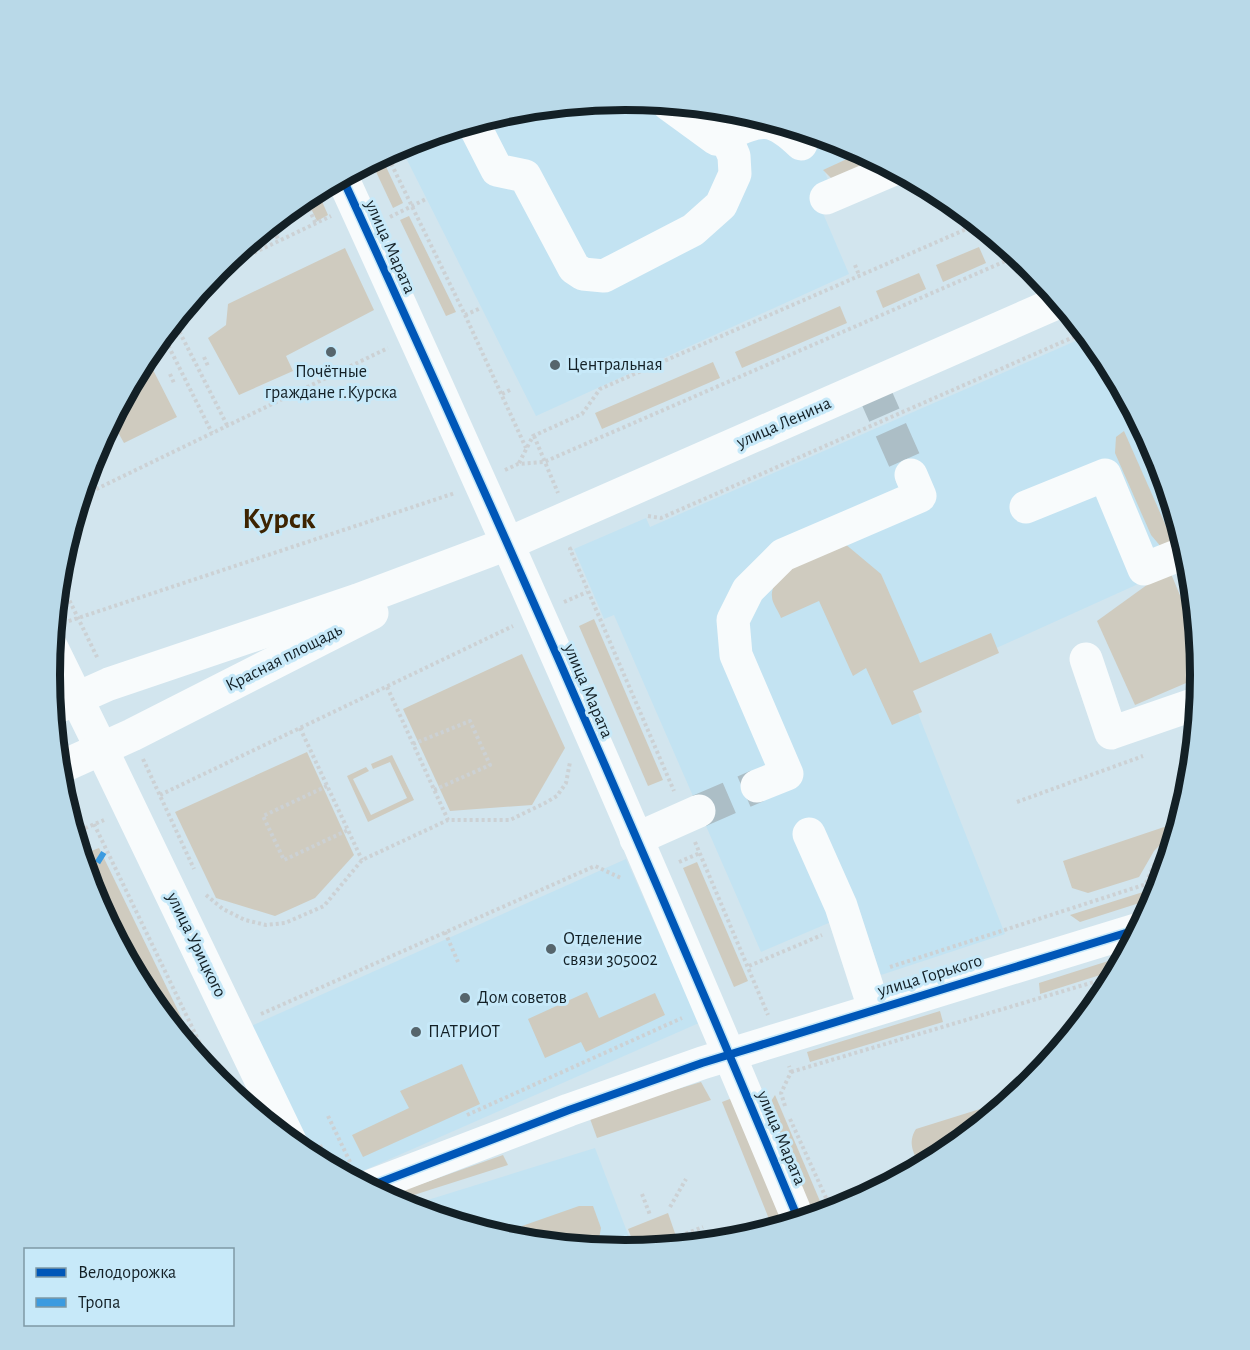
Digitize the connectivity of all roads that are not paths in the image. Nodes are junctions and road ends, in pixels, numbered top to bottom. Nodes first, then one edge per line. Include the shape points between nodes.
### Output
1 (680, 113) edge
2 (754, 125) edge
3 (476, 130) edge
4 (725, 135) junction
5 (793, 136) edge
6 (801, 144) dead end
7 (884, 173) edge
8 (345, 185) edge
9 (826, 198) dead end
10 (1052, 305) edge
11 (911, 475) tunnel mouth
12 (1026, 507) dead end
13 (507, 544) junction
14 (1177, 556) edge
15 (1086, 659) dead end
16 (60, 683) edge
17 (65, 704) edge
18 (1189, 707) edge
19 (102, 750) junction
20 (68, 764) edge
21 (757, 786) tunnel mouth
22 (699, 811) tunnel mouth
23 (809, 834) dead end
24 (636, 839) junction
25 (1128, 932) edge
26 (874, 1008) junction
27 (716, 1058) junction
28 (302, 1138) edge
29 (364, 1176) edge
30 (795, 1214) edge

1 - 4 street via 716,139
2 - 4 street
3 - 4 street via 497,170 525,176 567,260 583,274 593,276 614,271 693,230 721,204 735,174 734,156
5 - 6 street
7 - 9 street
8 - 13 street, улица Марата
10 - 13 street, улица Ленина
11 - 21 street via 920,496 783,555 748,590 733,620 736,655 787,774
12 - 14 street via 1105,475 1144,569
13 - 17 street via 358,600 109,684
13 - 19 street, Красная площадь
13 - 24 street, улица Марата via 523,626
15 - 18 street via 1112,733
16 - 17 street
17 - 19 street, улица Урицкого
19 - 20 street, Красная площадь
19 - 28 street, улица Урицкого
22 - 24 street
23 - 26 street via 847,925
24 - 27 street, улица Марата
25 - 26 street, улица Горького
26 - 27 street, улица Горького
27 - 29 street, улица Горького
27 - 30 street, улица Марата

